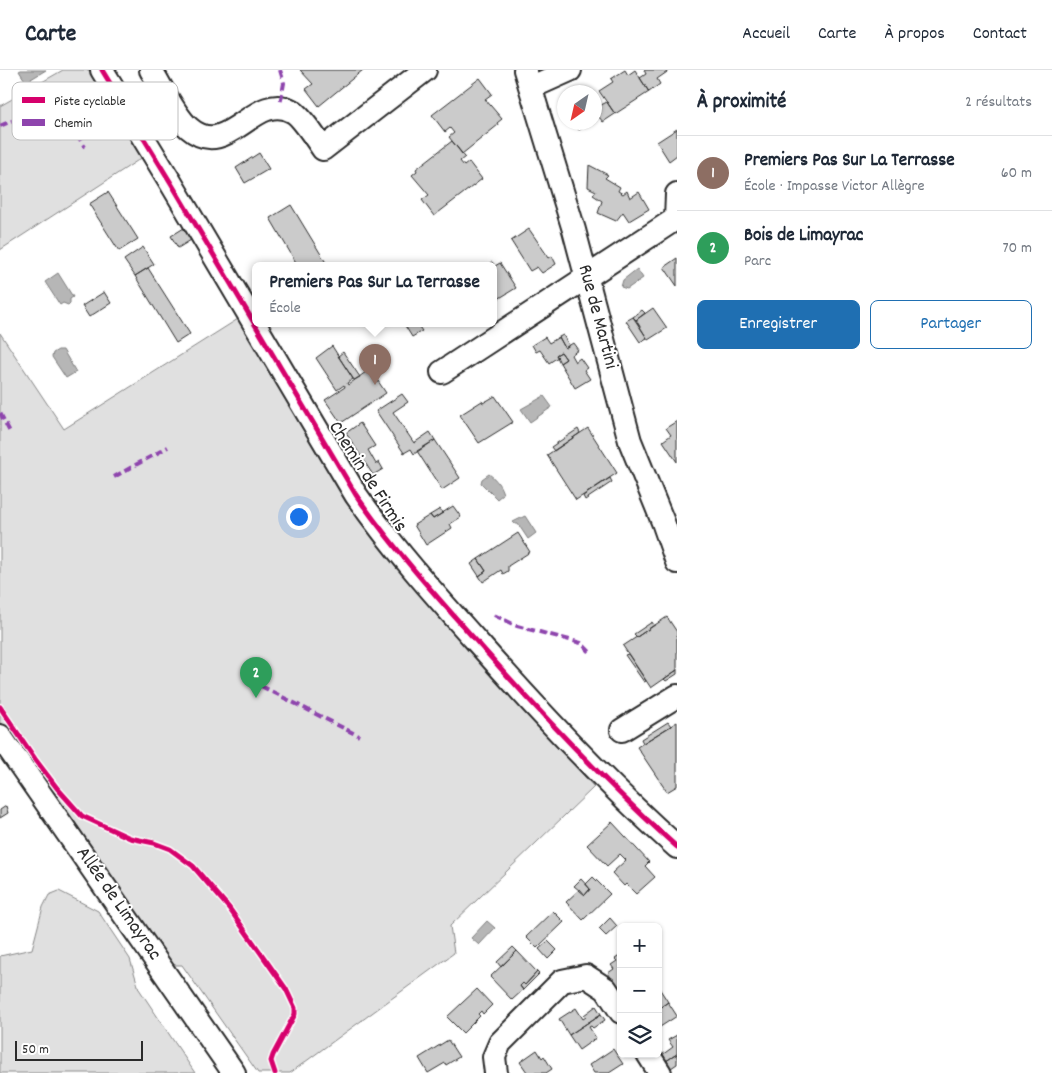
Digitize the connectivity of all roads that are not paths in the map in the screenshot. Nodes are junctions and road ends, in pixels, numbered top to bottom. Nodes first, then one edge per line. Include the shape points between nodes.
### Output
1 (102, 70) edge
2 (151, 70) edge
3 (425, 70) edge
4 (570, 70) edge
5 (529, 79) edge
6 (109, 82) edge
7 (158, 82) edge
8 (178, 113) edge
9 (145, 140) edge
10 (677, 194) edge
11 (676, 218) edge
12 (586, 277) junction
13 (252, 320) edge
14 (256, 327) edge
15 (442, 372) dead end
16 (677, 562) edge
17 (677, 696) edge
18 (622, 730) dead end
19 (0, 736) edge
20 (677, 847) edge
21 (617, 1006) edge
22 (651, 1058) edge
23 (234, 1073) edge
24 (496, 1073) edge
25 (660, 1073) edge

1 - 6 street, Chemin de Firmis
2 - 7 street
3 - 8 street via 324,149 294,112 280,105 261,111 222,136 197,134
4 - 5 street
5 - 12 street, Rue de Martini
9 - 13 street, Chemin de Firmis
10 - 11 street
11 - 12 street
12 - 15 street
12 - 16 street, Rue de Martini via 630,440
14 - 20 street, Chemin de Firmis via 356,495 383,534 514,684 636,810
17 - 18 street
19 - 23 street, Allée de Limayrac
21 - 24 street via 606,989 586,976 562,981 500,1043 494,1057
22 - 25 street

